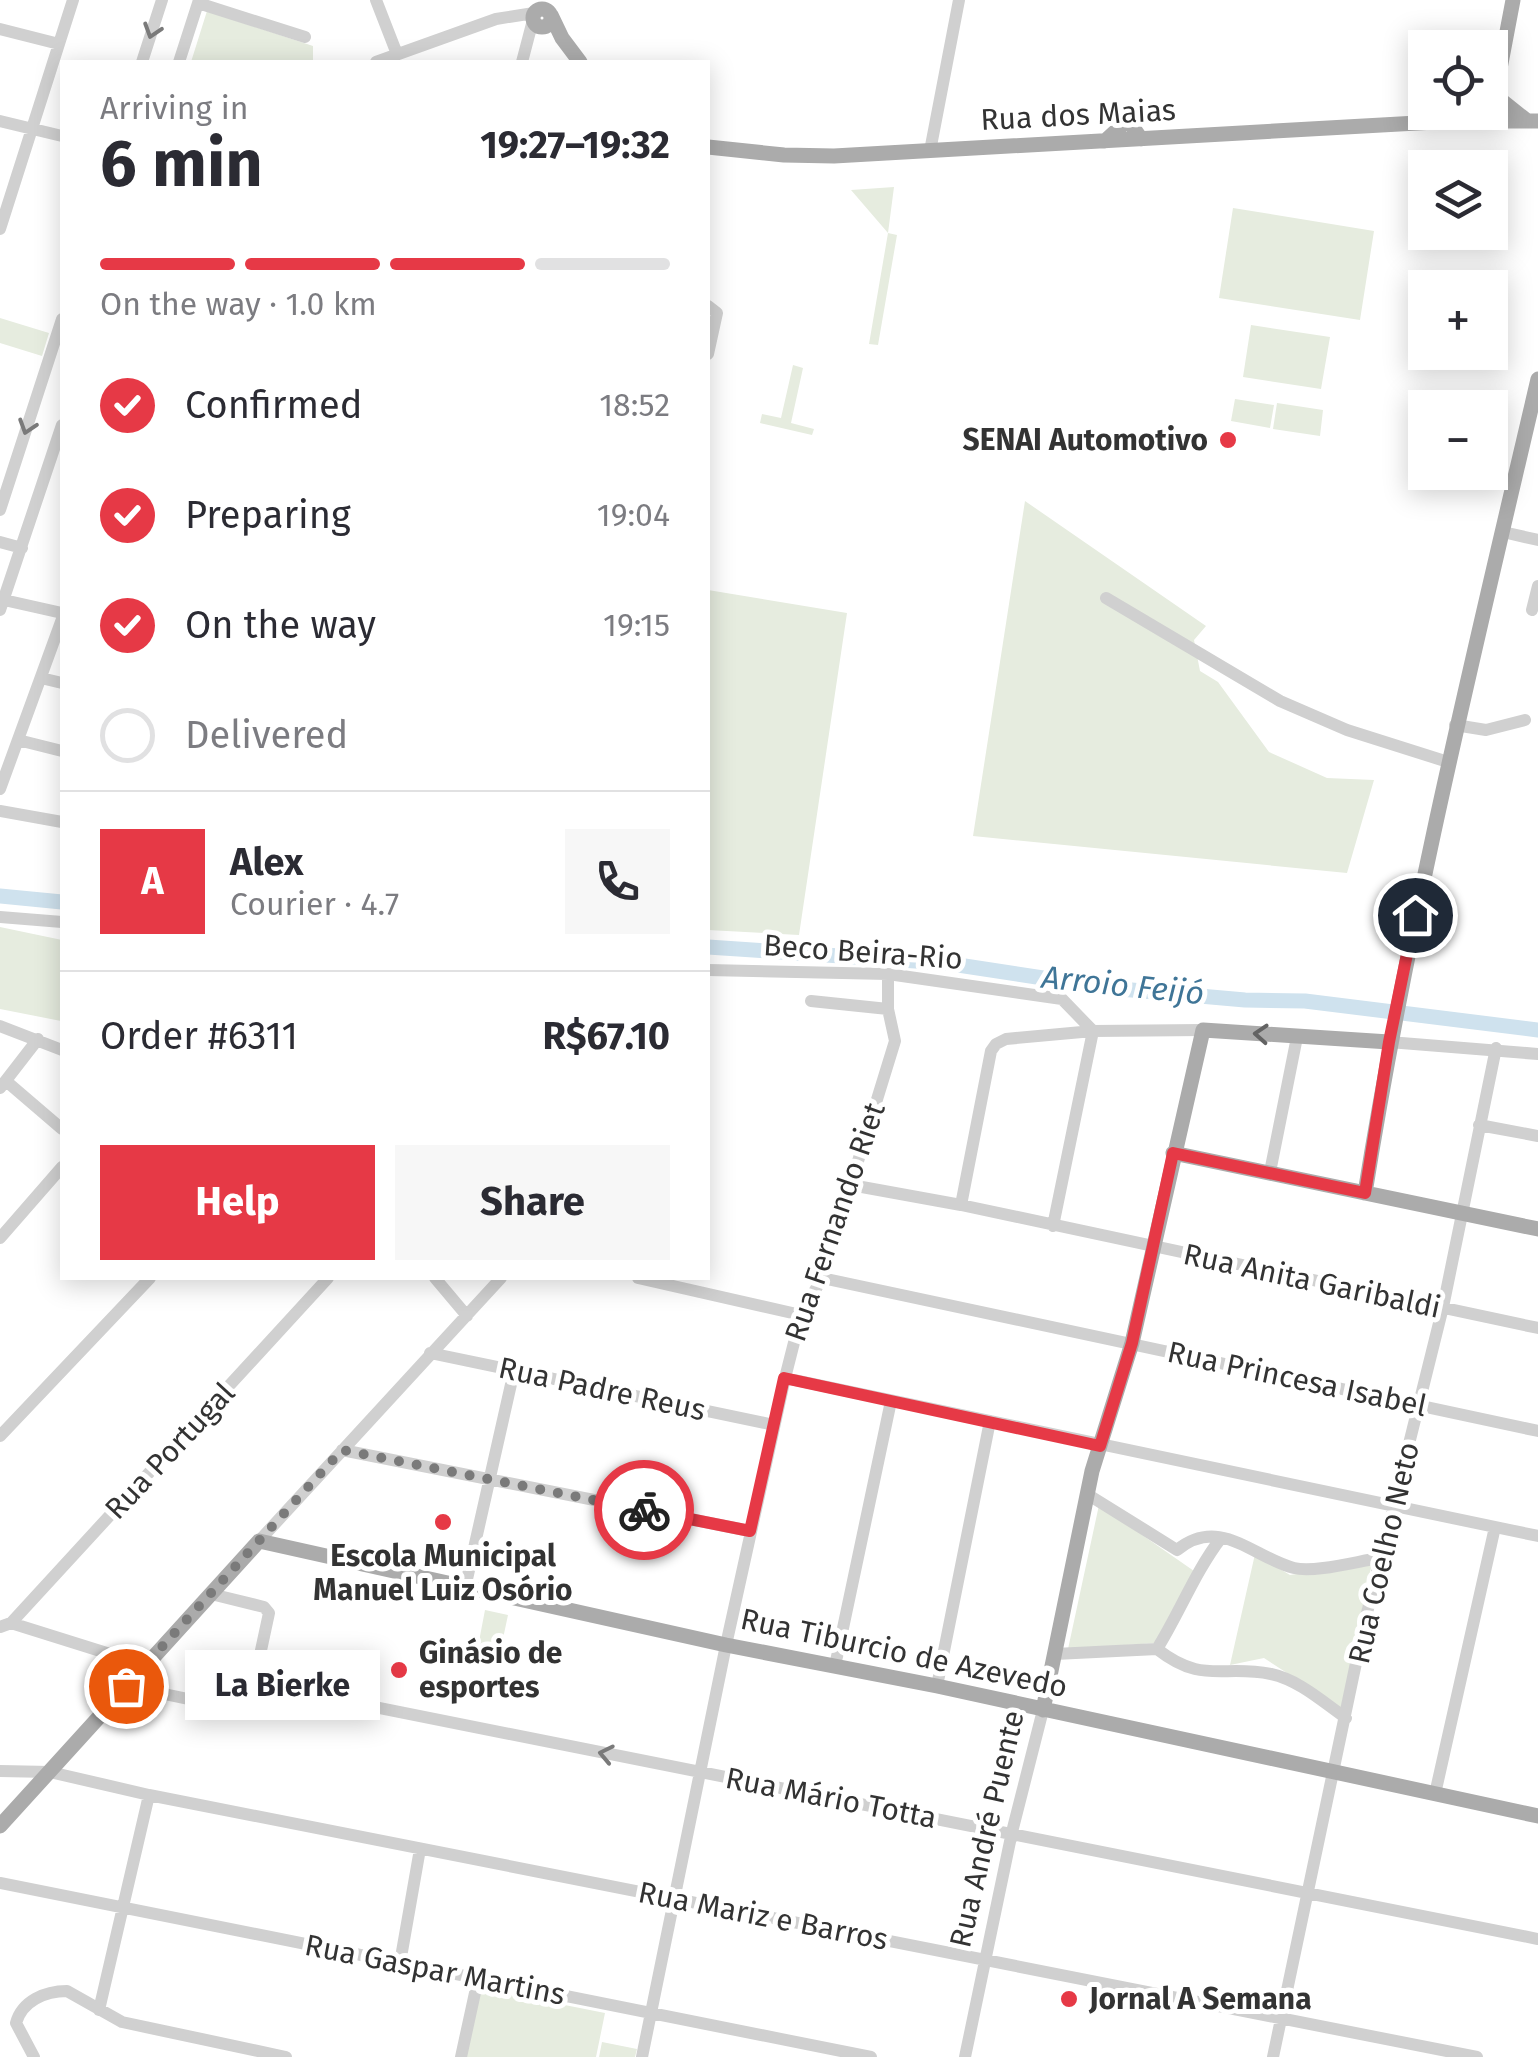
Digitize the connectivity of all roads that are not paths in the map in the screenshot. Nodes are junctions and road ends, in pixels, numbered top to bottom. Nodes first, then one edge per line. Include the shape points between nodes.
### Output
1 (73, 0) edge
2 (162, 0) edge
3 (376, 0) edge
4 (958, 0) edge
5 (1513, 0) edge
6 (199, 2) edge
7 (541, 14) edge
8 (0, 29) edge
9 (1508, 30) edge
10 (305, 37) dead end
11 (58, 44) junction
12 (397, 54) junction
13 (143, 60) edge
14 (180, 60) edge
15 (381, 60) edge
16 (523, 60) edge
17 (578, 60) edge
18 (1508, 112) edge
19 (0, 120) edge
20 (1408, 121) edge
21 (1534, 121) edge
22 (31, 128) junction
23 (60, 135) edge
24 (710, 147) edge
25 (930, 151) junction
26 (3, 209) edge
27 (0, 228) edge
28 (60, 325) edge
29 (1538, 378) edge
30 (60, 431) edge
31 (0, 510) edge
32 (1503, 532) junction
33 (1538, 540) edge
34 (0, 542) edge
35 (22, 548) junction
36 (1538, 586) edge
37 (1106, 598) dead end
38 (2, 605) edge
39 (1532, 610) dead end
40 (60, 616) edge
41 (60, 622) edge
42 (41, 678) junction
43 (60, 683) edge
44 (1525, 720) dead end
45 (1456, 725) junction
46 (18, 740) junction
47 (60, 750) edge
48 (1448, 762) junction
49 (0, 789) edge
50 (0, 810) edge
51 (60, 822) edge
52 (0, 917) edge
53 (60, 922) edge
54 (710, 970) edge
55 (888, 974) junction
56 (811, 1000) dead end
57 (888, 1009) junction
58 (0, 1026) edge
59 (1203, 1030) junction
60 (1092, 1031) junction
61 (1391, 1034) junction
62 (1297, 1037) junction
63 (38, 1039) junction
64 (1496, 1048) junction
65 (60, 1049) edge
66 (1538, 1054) edge
67 (3, 1084) edge
68 (1479, 1125) junction
69 (60, 1127) edge
70 (1538, 1136) edge
71 (1173, 1153) junction
72 (60, 1169) edge
73 (1270, 1172) junction
74 (851, 1185) junction
75 (1365, 1193) junction
76 (961, 1205) junction
77 (1462, 1213) junction
78 (1053, 1226) junction
79 (1538, 1229) edge
80 (0, 1238) edge
81 (1154, 1248) junction
82 (822, 1278) junction
83 (148, 1280) edge
84 (326, 1280) edge
85 (437, 1280) edge
86 (499, 1280) edge
87 (647, 1280) edge
88 (1443, 1307) junction
89 (801, 1315) junction
90 (467, 1316) junction
91 (1538, 1328) edge
92 (1132, 1343) junction
93 (430, 1353) junction
94 (514, 1371) junction
95 (784, 1378) junction
96 (891, 1400) junction
97 (1420, 1406) junction
98 (990, 1421) junction
99 (774, 1426) junction
100 (1538, 1431) edge
101 (0, 1436) edge
102 (1100, 1446) junction
103 (342, 1450) junction
104 (489, 1479) junction
105 (1088, 1494) junction
106 (1392, 1506) junction
107 (1494, 1527) junction
108 (750, 1531) junction
109 (1538, 1536) edge
110 (1222, 1538) junction
111 (259, 1542) junction
112 (1177, 1550) junction
113 (1380, 1558) junction
114 (1200, 1566) junction
115 (465, 1588) junction
116 (210, 1594) junction
117 (6, 1625) edge
118 (726, 1644) junction
119 (1157, 1649) junction
120 (1055, 1654) junction
121 (145, 1664) junction
122 (834, 1666) junction
123 (254, 1683) junction
124 (126, 1686) junction
125 (938, 1686) junction
126 (1043, 1710) junction
127 (1346, 1718) junction
128 (0, 1770) edge
129 (50, 1772) junction
130 (1334, 1773) junction
131 (701, 1774) junction
132 (1434, 1794) junction
133 (149, 1795) junction
134 (1538, 1816) edge
135 (0, 1826) edge
136 (1012, 1832) junction
137 (420, 1849) junction
138 (0, 1882) edge
139 (1306, 1892) junction
140 (675, 1899) junction
141 (124, 1908) junction
142 (1538, 1939) edge
143 (986, 1960) junction
144 (400, 1963) junction
145 (478, 1979) junction
146 (99, 2010) junction
147 (651, 2013) junction
148 (1281, 2020) junction
149 (16, 2023) junction
150 (0, 2024) edge
151 (34, 2057) edge
152 (286, 2057) edge
153 (461, 2057) edge
154 (642, 2057) edge
155 (871, 2057) edge
156 (965, 2057) edge
157 (1273, 2057) edge
158 (1478, 2057) edge

1 - 11 street
2 -> 13 street
3 - 12 street
4 - 25 street
5 - 9 main road
6 - 10 street
6 - 14 street
7 - 12 street via 496,19
7 - 16 street
7 - 17 main road
8 - 11 street
11 - 22 street
12 - 15 street
18 - 21 main road, Rua dos Maias
19 - 22 street
20 - 25 main road, Rua dos Maias
22 - 23 street
22 - 26 street
24 - 25 main road, Rua dos Maias via 784,155
26 - 27 street
28 -> 31 street
29 - 32 main road
30 - 35 street
32 - 33 street
32 - 45 main road
34 - 35 street
35 - 38 street
36 - 39 street
37 - 48 street via 1280,701
38 - 40 street
41 - 42 street
42 - 43 street
42 - 46 street
44 - 45 street via 1480,731
45 - 48 main road
46 - 47 street
46 - 49 street
48 - 61 main road
50 - 51 street
52 - 53 street
54 - 55 street, Beco Beira-Rio
55 - 57 street, Rua Fernando Riet
55 - 60 street, Beco Beira-Rio via 1062,999
56 - 57 street
57 - 74 street, Rua Fernando Riet via 894,1041
58 - 63 street
59 - 60 street
62 -> 59 main road
59 - 71 main road, Rua André Puente
60 - 76 street via 996,1044
60 - 78 street
61 - 62 main road
61 - 64 street
61 - 75 main road
62 - 73 street
63 - 65 street
63 - 67 street
64 - 66 street
64 - 68 street, Rua Coelho Neto
67 - 69 street
68 - 70 street
68 - 77 street, Rua Coelho Neto
71 - 73 main road
71 - 81 main road, Rua André Puente
72 - 80 street
73 - 75 main road
74 - 76 street, Rua Anita Garibaldi
74 - 82 street, Rua Fernando Riet
75 - 77 main road
76 - 78 street, Rua Anita Garibaldi
77 - 79 main road
77 - 88 street, Rua Coelho Neto
78 - 81 street, Rua Anita Garibaldi
81 - 88 street, Rua Anita Garibaldi
81 - 92 main road, Rua André Puente
82 - 89 street, Rua Fernando Riet
82 - 92 street, Rua Princesa Isabel
83 - 101 street
84 - 117 street, Rua Portugal
85 - 90 street
86 - 90 street
87 - 89 street
88 - 91 street, Rua Anita Garibaldi
88 - 97 street, Rua Coelho Neto
89 - 95 street, Rua Fernando Riet
90 - 93 street
92 - 97 street, Rua Princesa Isabel
92 - 102 main road, Rua André Puente
93 - 94 street, Rua Padre Reus
93 - 103 street
94 - 99 street, Rua Padre Reus
94 - 104 street
95 - 96 street
95 - 99 street, Rua Fernando Riet
96 - 98 street
96 - 122 street
97 - 100 street, Rua Princesa Isabel
97 - 106 street, Rua Coelho Neto
98 - 102 street
98 - 125 street
99 - 108 street, Rua Fernando Riet
102 - 105 main road, Rua André Puente
102 - 106 street
103 - 104 street
103 - 111 street
104 - 108 street
104 - 115 street
105 - 112 street
105 - 120 main road, Rua André Puente
106 - 107 street
106 - 113 street, Rua Coelho Neto
107 - 109 street
107 - 132 street
108 - 118 street, Rua Fernando Riet
110 - 112 street
110 - 113 street via 1295,1568
110 - 114 street
111 - 115 main road, Rua Tiburcio de Azevedo
111 - 116 main road
112 - 114 street
113 - 127 street, Rua Coelho Neto
114 - 119 street
115 - 118 main road, Rua Tiburcio de Azevedo
116 - 121 main road
116 - 123 street via 269,1612
117 - 121 street
118 - 122 main road, Rua Tiburcio de Azevedo
118 - 131 street, Rua Fernando Riet
119 - 120 street
119 - 127 street via 1197,1672 1288,1680
120 - 126 main road, Rua André Puente
121 - 124 main road
122 - 125 main road, Rua Tiburcio de Azevedo
123 - 124 street, Rua Mário Totta via 192,1700
131 -> 123 street, Rua Mário Totta
124 - 129 main road
125 - 126 main road, Rua Tiburcio de Azevedo
126 - 130 main road, Rua Tiburcio de Azevedo
126 - 136 street, Rua André Puente
127 - 130 street, Rua Coelho Neto
128 - 129 street, Rua Mariz e Barros
129 - 133 street, Rua Mariz e Barros
129 - 135 main road
130 - 132 main road, Rua Tiburcio de Azevedo
130 - 139 street, Rua Coelho Neto
131 - 136 street, Rua Mário Totta
131 - 140 street, Rua Fernando Riet
132 - 134 main road, Rua Tiburcio de Azevedo
133 - 137 street, Rua Mariz e Barros
133 - 141 street
136 - 139 street, Rua Mário Totta
136 - 143 street, Rua André Puente
137 - 140 street, Rua Mariz e Barros
137 - 144 street
138 - 141 street, Rua Gaspar Martins
139 - 142 street, Rua Mário Totta
139 - 148 street, Rua Coelho Neto
140 - 143 street, Rua Mariz e Barros
140 - 147 street, Rua Fernando Riet
141 - 144 street, Rua Gaspar Martins
141 - 146 street
143 - 148 street, Rua Mariz e Barros
143 - 156 street, Rua André Puente
144 - 145 street, Rua Gaspar Martins
145 - 147 street, Rua Gaspar Martins
145 - 153 street
146 - 149 street via 58,1991 23,2007
146 - 152 street via 122,2022
147 - 154 street, Rua Fernando Riet
147 - 155 street, Rua Gaspar Martins
148 - 157 street, Rua Coelho Neto
148 - 158 street, Rua Mariz e Barros
149 - 150 street
149 - 151 street

